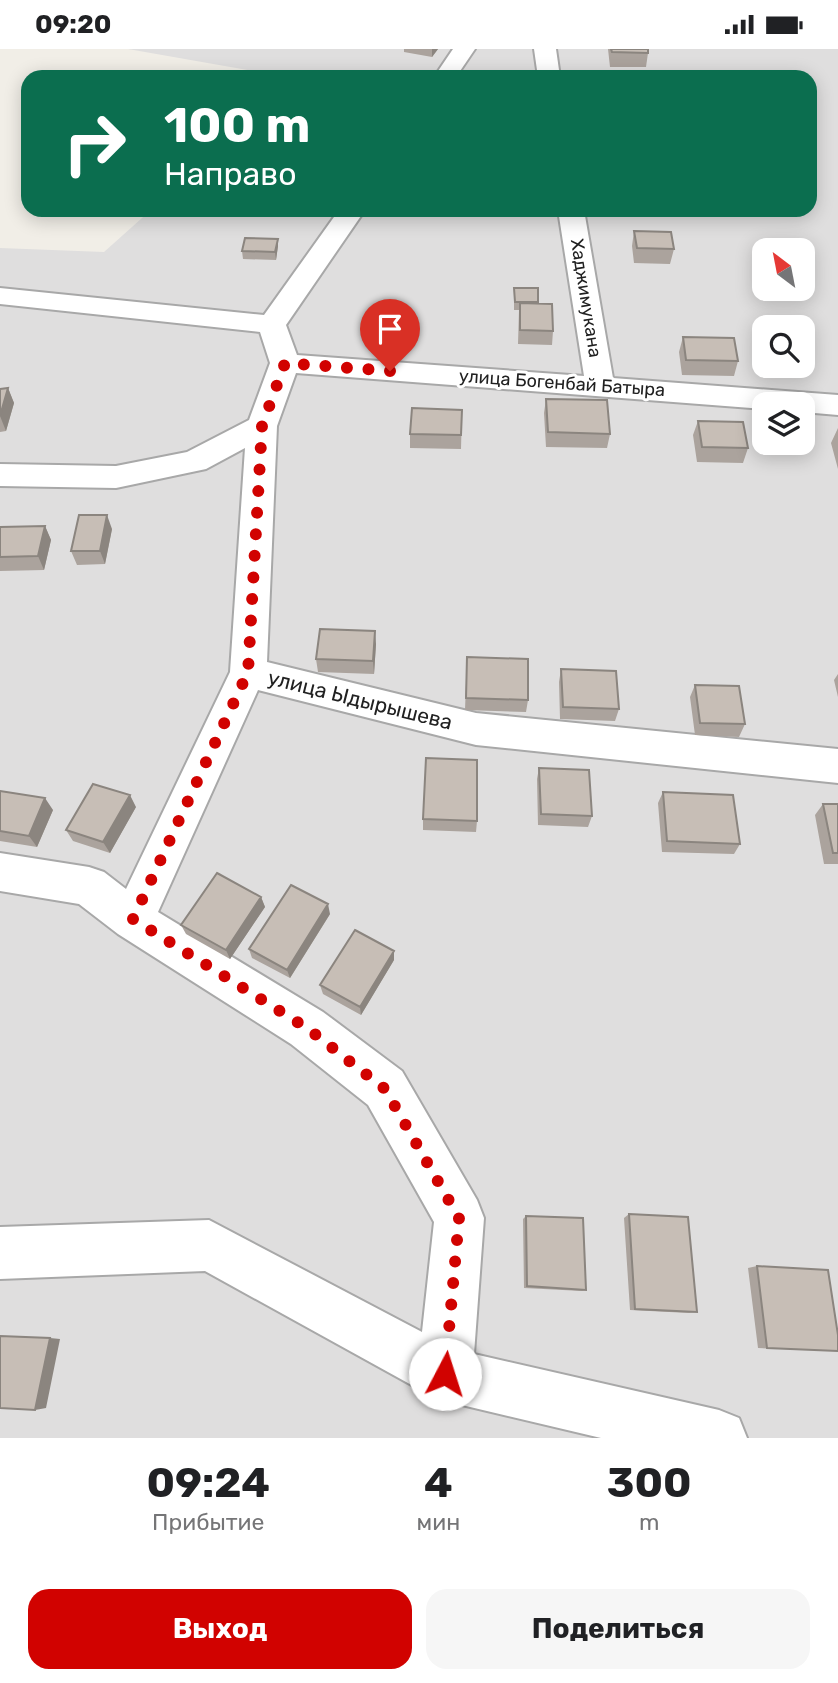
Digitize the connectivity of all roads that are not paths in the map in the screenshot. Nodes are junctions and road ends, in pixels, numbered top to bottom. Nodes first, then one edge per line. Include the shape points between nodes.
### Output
1 (464, 49) edge
2 (545, 49) edge
3 (449, 70) edge
4 (548, 70) edge
5 (347, 217) edge
6 (572, 217) edge
7 (0, 296) edge
8 (272, 325) junction
9 (285, 363) junction
10 (600, 386) junction
11 (838, 405) edge
12 (262, 426) junction
13 (0, 475) edge
14 (248, 672) junction
15 (838, 766) edge
16 (0, 872) edge
17 (133, 919) junction
18 (0, 1253) edge
19 (445, 1374) junction
20 (719, 1438) edge

1 - 3 street
2 - 4 street
5 - 8 street
6 - 10 street, Хаджимукана
7 - 8 street
8 - 9 street
9 - 10 street, улица Богенбай Батыра
9 - 12 street, улица Ыдырышева
10 - 11 street, улица Богенбай Батыра
12 - 13 street via 195,461 116,477
12 - 14 street, улица Ыдырышева
14 - 15 street, улица Ыдырышева via 476,729
14 - 17 street
16 - 17 street via 89,886
17 - 19 street via 307,1028 385,1089 459,1218
18 - 19 street via 209,1245
19 - 20 street

